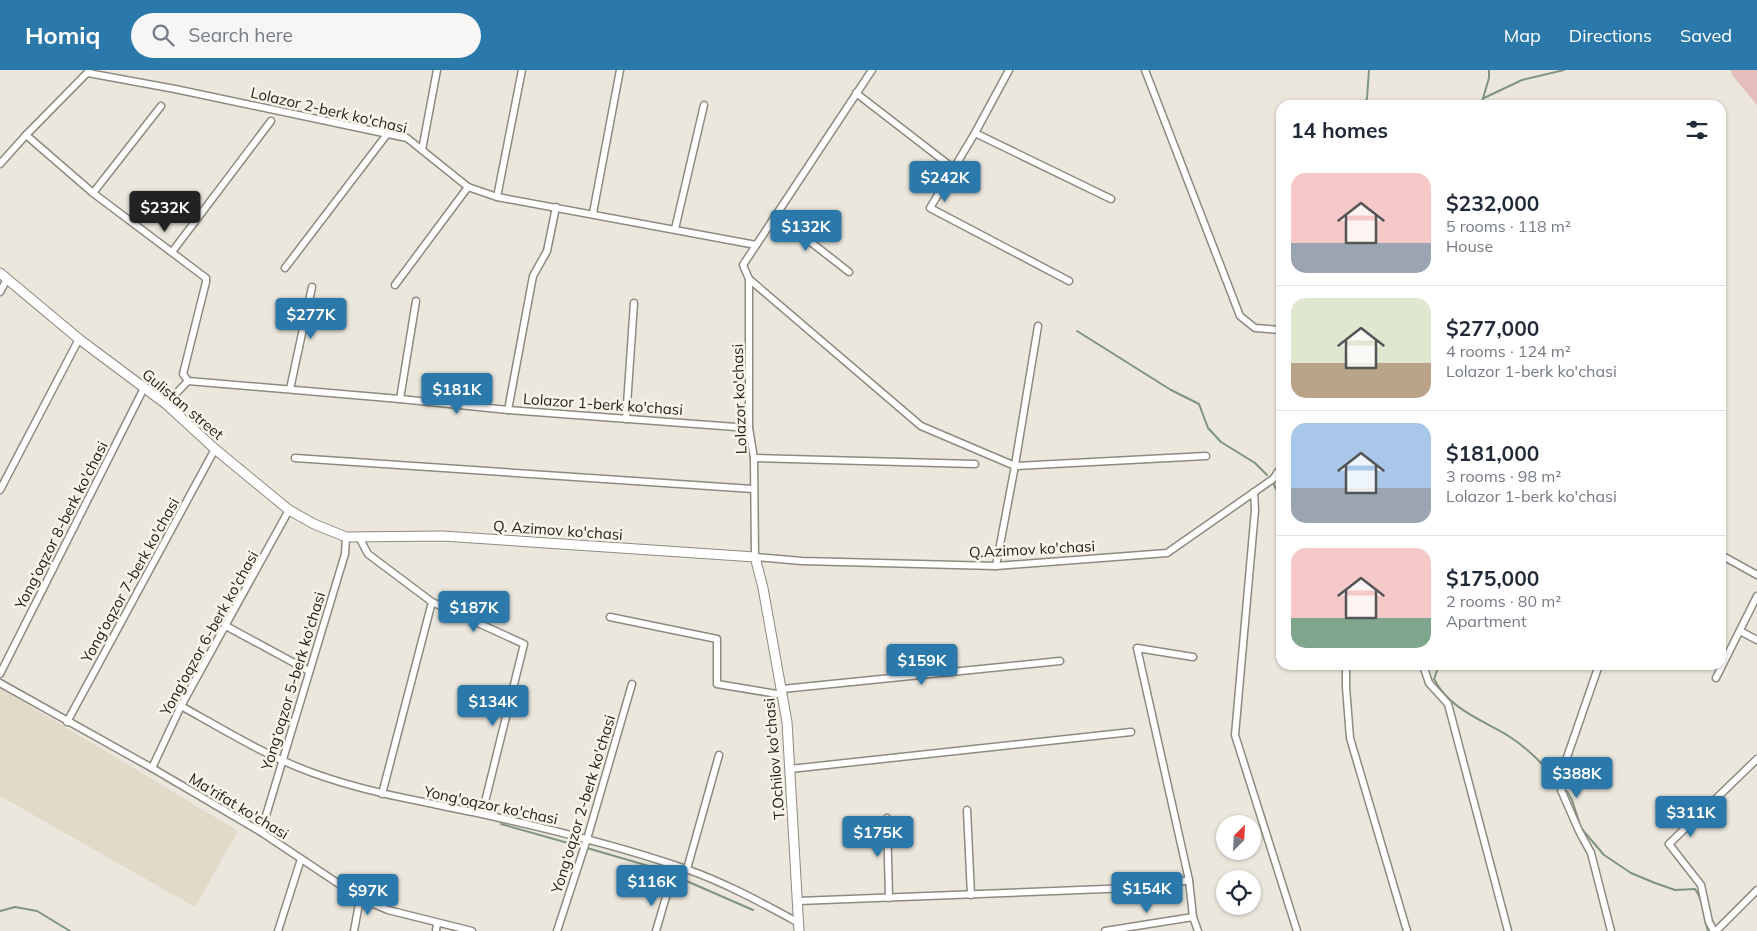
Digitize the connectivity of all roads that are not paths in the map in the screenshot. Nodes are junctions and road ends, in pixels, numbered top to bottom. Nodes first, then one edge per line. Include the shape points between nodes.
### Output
1 (437, 70) edge
2 (522, 70) edge
3 (620, 70) edge
4 (872, 70) edge
5 (1009, 70) edge
6 (1145, 70) edge
7 (89, 72) edge
8 (856, 94) junction
9 (704, 105) dead end
10 (161, 106) dead end
11 (271, 121) dead end
12 (388, 133) junction
13 (975, 133) junction
14 (26, 135) junction
15 (422, 150) junction
16 (0, 164) edge
17 (953, 168) junction
18 (468, 187) junction
19 (93, 193) junction
20 (497, 197) junction
21 (1111, 199) dead end
22 (556, 207) junction
23 (593, 213) junction
24 (776, 215) junction
25 (676, 230) junction
26 (756, 244) junction
27 (172, 252) junction
28 (284, 268) dead end
29 (849, 272) dead end
30 (3, 276) edge
31 (749, 279) junction
32 (1069, 281) dead end
33 (395, 285) dead end
34 (312, 287) dead end
35 (0, 292) edge
36 (416, 301) dead end
37 (634, 303) dead end
38 (1038, 326) dead end
39 (1276, 330) edge
40 (79, 339) junction
41 (188, 381) junction
42 (144, 388) junction
43 (290, 389) junction
44 (400, 399) junction
45 (166, 404) junction
46 (508, 410) junction
47 (626, 419) junction
48 (749, 428) junction
49 (215, 449) junction
50 (1206, 456) dead end
51 (295, 458) dead end
52 (754, 458) junction
53 (975, 464) dead end
54 (1015, 466) junction
55 (1276, 474) edge
56 (753, 489) junction
57 (0, 490) edge
58 (1254, 492) junction
59 (290, 510) junction
60 (346, 537) junction
61 (359, 537) junction
62 (755, 558) junction
63 (1726, 558) edge
64 (996, 566) junction
65 (1757, 575) edge
66 (1757, 596) edge
67 (432, 602) junction
68 (610, 617) dead end
69 (226, 626) junction
70 (1740, 631) junction
71 (1757, 640) edge
72 (1193, 657) dead end
73 (1726, 658) edge
74 (1060, 661) dead end
75 (1346, 670) edge
76 (1425, 670) edge
77 (1597, 670) edge
78 (1720, 670) edge
79 (309, 671) junction
80 (0, 674) edge
81 (1716, 678) dead end
82 (0, 683) edge
83 (632, 684) dead end
84 (782, 692) junction
85 (182, 706) junction
86 (67, 722) junction
87 (1131, 732) dead end
88 (719, 755) dead end
89 (1757, 759) edge
90 (281, 761) junction
91 (152, 768) junction
92 (790, 769) junction
93 (382, 794) junction
94 (967, 810) dead end
95 (482, 814) junction
96 (888, 818) dead end
97 (260, 832) junction
98 (587, 839) junction
99 (301, 859) junction
100 (687, 870) junction
101 (1189, 880) junction
102 (668, 890) dead end
103 (1757, 890) edge
104 (971, 895) junction
105 (360, 898) junction
106 (889, 898) junction
107 (798, 901) junction
108 (1193, 917) junction
109 (437, 923) junction
110 (799, 927) edge
111 (278, 931) edge
112 (354, 931) edge
113 (436, 931) edge
114 (472, 931) edge
115 (557, 931) edge
116 (656, 931) edge
117 (1105, 931) edge
118 (1198, 931) edge
119 (1297, 931) edge
120 (1407, 931) edge
121 (1508, 931) edge
122 (1611, 931) edge
123 (1715, 931) edge

1 - 15 street
2 - 20 street
3 - 23 street
4 - 8 street, Lolazor ko'chasi
5 - 13 street
6 - 39 street via 1240,316 1255,328
7 - 12 street, Lolazor 2-berk ko'chasi
7 - 14 street
8 - 17 street
8 - 24 street, Lolazor ko'chasi
9 - 25 street
10 - 19 street
11 - 27 street
12 - 15 street, Lolazor 2-berk ko'chasi via 406,138
12 - 28 street
13 - 17 street
13 - 21 street
14 - 16 street
14 - 19 street
15 - 18 street, Lolazor 2-berk ko'chasi
17 - 32 street via 930,208
18 - 20 street, Lolazor 2-berk ko'chasi
18 - 33 street
19 - 27 street
20 - 22 street, Lolazor 2-berk ko'chasi
22 - 23 street, Lolazor 2-berk ko'chasi
22 - 46 street via 547,250 533,276
23 - 25 street, Lolazor 2-berk ko'chasi
24 - 26 street, Lolazor ko'chasi
24 - 29 street
25 - 26 street, Lolazor 2-berk ko'chasi
26 - 31 street, Lolazor ko'chasi via 744,266
27 - 41 street via 204,276 206,282 183,374
30 - 35 street
30 - 40 main road, Gulistan street
31 - 48 street, Lolazor ko'chasi
31 - 54 street via 921,426
34 - 43 street
36 - 44 street
37 - 47 street
38 - 54 street
40 - 42 main road, Gulistan street
40 - 57 street
41 - 43 street, Lolazor 1-berk ko'chasi
41 - 45 street
42 - 45 main road, Gulistan street
42 - 80 street, Yong‘oqzor 8-berk ko'chasi
43 - 44 street, Lolazor 1-berk ko'chasi
44 - 46 street, Lolazor 1-berk ko'chasi
45 - 49 main road, Gulistan street
46 - 47 street, Lolazor 1-berk ko'chasi
47 - 48 street, Lolazor 1-berk ko'chasi
48 - 52 street, Lolazor ko'chasi
49 - 59 main road, Gulistan street
49 - 86 street, Yong‘oqzor 7-berk ko'chasi
50 - 54 street
51 - 56 street
52 - 53 street
52 - 56 street, Lolazor ko'chasi
54 - 64 street
55 - 58 street, Q.Azimov ko'chasi
56 - 62 street, Lolazor ko'chasi
58 - 64 street, Q.Azimov ko'chasi via 1167,553
58 - 119 street via 1234,734
59 - 60 main road, Gulistan street
59 - 69 street, Yong‘oqzor 6-berk ko'chasi
60 - 61 main road, Gulistan street
60 - 79 street, Yong‘oqzor 5-berk ko'chasi via 345,554
61 - 62 main road, Q. Azimov ko'chasi via 443,536
61 - 67 street via 368,554
62 - 64 street, Q.Azimov ko'chasi
62 - 84 main road, T.Ochilov ko'chasi
63 - 65 street
66 - 70 street
67 - 93 street
67 - 95 street via 524,644
68 - 84 street via 717,639 716,684
69 - 79 street
69 - 85 street, Yong‘oqzor 6-berk ko'chasi
70 - 71 street
70 - 73 street
72 - 101 street via 1137,648
74 - 84 street
75 - 120 street via 1350,738
76 - 121 street via 1429,683 1448,704
77 - 122 street via 1565,763 1562,790 1591,853
78 - 81 street
79 - 90 street, Yong‘oqzor 5-berk ko'chasi
82 - 86 street, Ma'rifat ko'chasi
83 - 98 street, Yong‘oqzor 2-berk ko'chasi
84 - 92 main road, T.Ochilov ko'chasi via 788,722
85 - 90 street, Yong'oqzor ko'chasi
85 - 91 street, Yong‘oqzor 6-berk ko'chasi
86 - 91 street, Ma'rifat ko'chasi
87 - 92 street
88 - 100 street
89 - 123 street via 1669,844 1701,885 1709,922
90 - 93 street, Yong'oqzor ko'chasi
90 - 97 street, Yong‘oqzor 5-berk ko'chasi
91 - 97 street, Ma'rifat ko'chasi
92 - 107 main road, T.Ochilov ko'chasi
93 - 95 street, Yong'oqzor ko'chasi
94 - 104 street
95 - 98 street, Yong'oqzor ko'chasi
96 - 106 street
97 - 99 street, Ma'rifat ko'chasi
98 - 100 street, Yong'oqzor ko'chasi
98 - 115 street, Yong‘oqzor 2-berk ko'chasi
99 - 105 street, Ma'rifat ko'chasi
99 - 111 street
100 - 110 street, Yong'oqzor ko'chasi via 743,893
101 - 104 street via 1156,887
101 - 108 street
102 - 116 street
103 - 123 street
104 - 106 street
105 - 109 street, Ma'rifat ko'chasi via 388,910
105 - 112 street
106 - 107 street
107 - 110 main road, T.Ochilov ko'chasi
108 - 117 street
108 - 118 street
109 - 113 street
109 - 114 street, Ma'rifat ko'chasi

